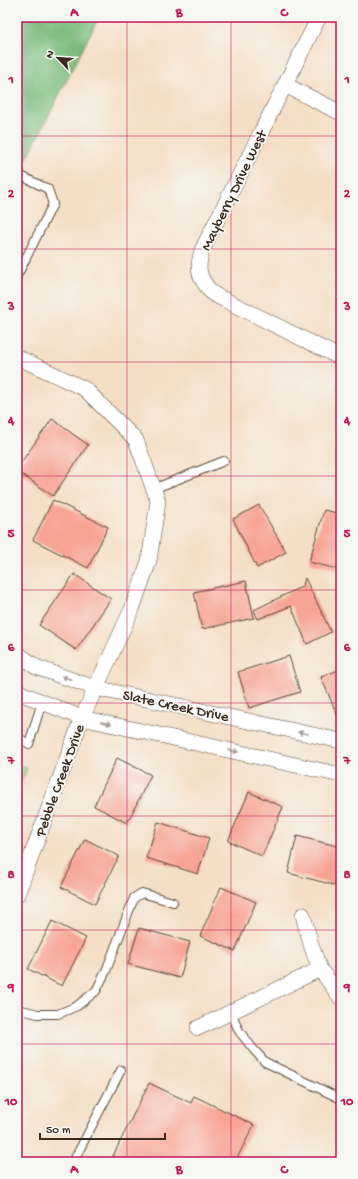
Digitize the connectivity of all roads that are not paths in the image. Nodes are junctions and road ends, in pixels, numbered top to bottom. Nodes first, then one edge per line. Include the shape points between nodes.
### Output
1 (319, 17) edge
2 (285, 85) junction
3 (341, 113) edge
4 (17, 174) edge
5 (17, 276) edge
6 (17, 358) edge
7 (341, 358) edge
8 (224, 461) dead end
9 (153, 489) junction
10 (17, 653) edge
11 (95, 688) junction
12 (17, 690) edge
13 (42, 702) junction
14 (82, 718) junction
15 (17, 737) edge
16 (341, 741) edge
17 (341, 775) edge
18 (17, 895) edge
19 (173, 902) dead end
20 (303, 915) dead end
21 (320, 969) junction
22 (341, 998) edge
23 (17, 1009) edge
24 (231, 1012) junction
25 (198, 1028) dead end
26 (121, 1070) dead end
27 (341, 1099) edge
28 (73, 1162) edge

1 - 2 street, Mayberry Drive West
2 - 3 street
2 - 7 street, Mayberry Drive West via 202,250 198,262 199,275 213,294
4 - 5 lane via 48,189 53,204
6 - 9 street, Pebble Creek Drive via 85,389 136,440
8 - 9 lane
9 - 11 street, Pebble Creek Drive via 158,501 149,561 132,609
11 -> 10 street, Slate Creek Drive via 36,667
11 - 14 street, Pebble Creek Drive
16 -> 11 street, Slate Creek Drive
12 - 13 street
13 - 14 street
13 - 15 lane via 29,744
14 -> 17 street
14 - 18 street, Pebble Creek Drive
19 - 23 lane via 142,894 134,898 96,991 77,1006 58,1014 38,1014
20 - 21 street
21 - 22 street
21 - 24 street
24 - 25 street
24 - 27 lane via 239,1031 266,1062
26 - 28 lane

